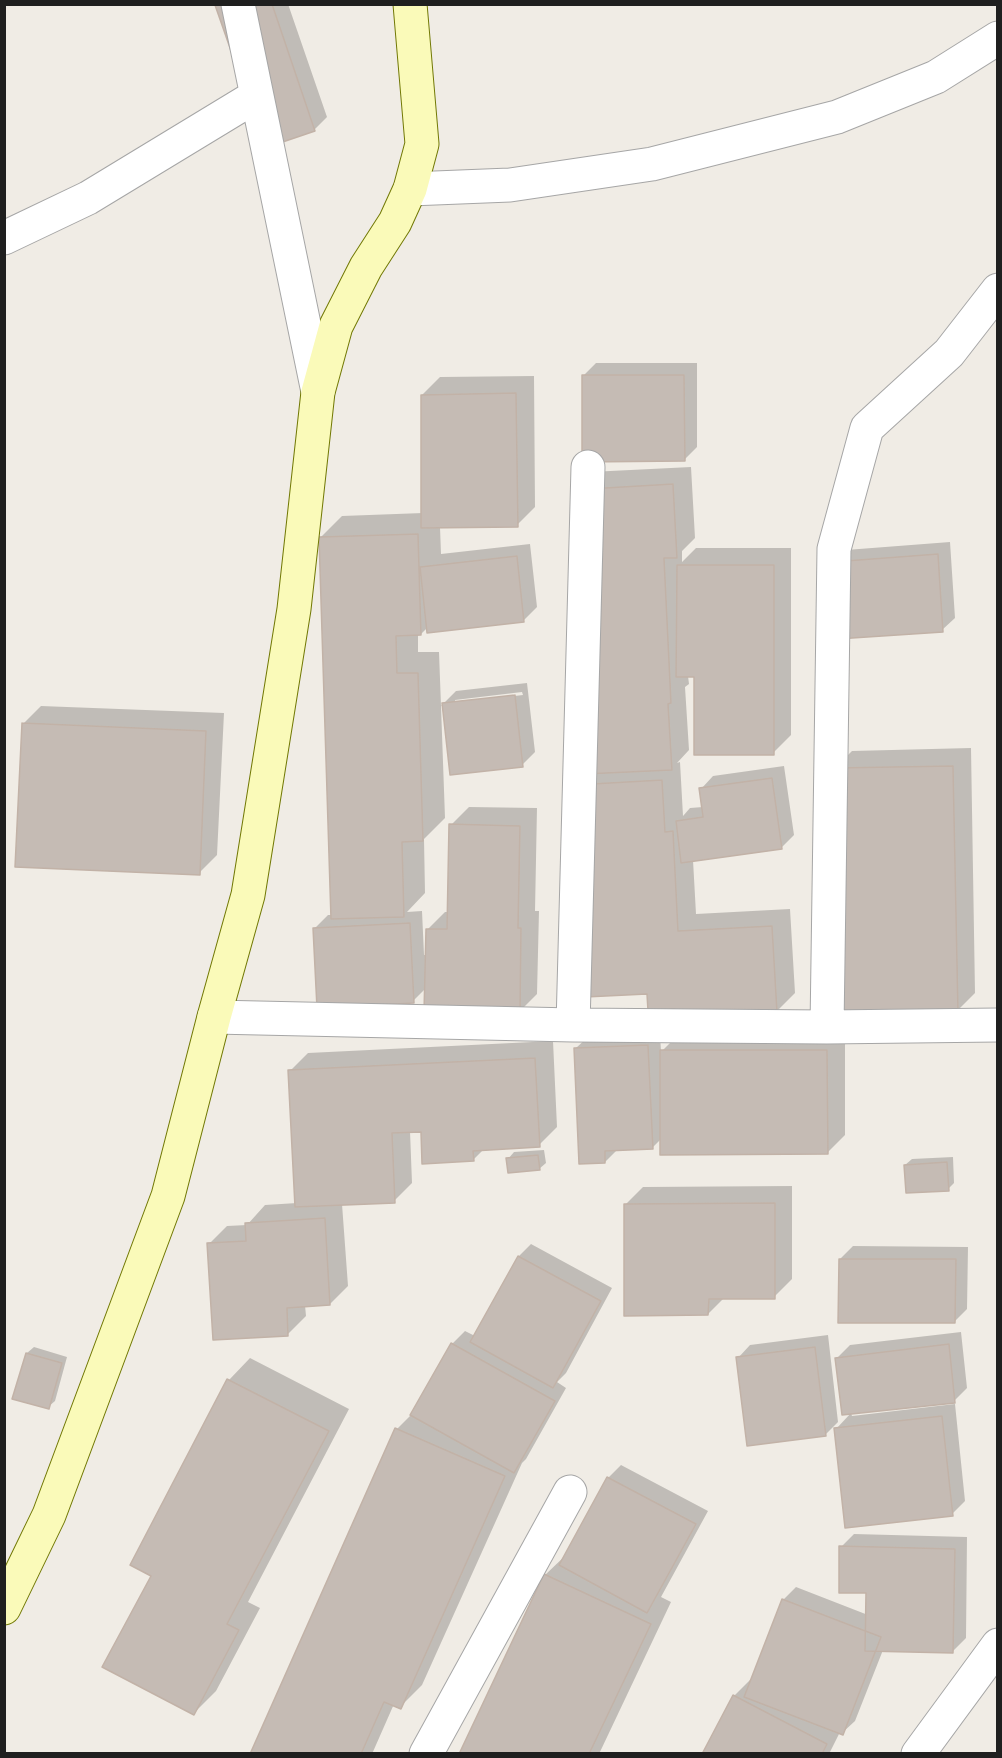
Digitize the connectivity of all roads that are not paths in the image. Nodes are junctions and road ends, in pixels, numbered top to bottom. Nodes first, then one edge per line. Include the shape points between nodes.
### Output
1 (238, 4) edge
2 (410, 4) edge
3 (998, 38) edge
4 (256, 96) junction
5 (410, 189) junction
6 (4, 238) edge
7 (998, 290) edge
8 (318, 392) junction
9 (588, 467) dead end
10 (214, 1017) junction
11 (573, 1025) junction
12 (998, 1025) edge
13 (827, 1027) junction
14 (570, 1492) dead end
15 (4, 1608) edge
16 (998, 1646) edge
17 (426, 1754) edge
18 (918, 1754) edge

1 - 4 street
2 - 5 main road via 422,144
3 - 5 street via 936,77 837,117 699,153 510,185
4 - 6 street via 88,198
4 - 8 street
5 - 8 main road via 336,326
7 - 13 street via 949,353 867,428 834,549
8 - 10 main road via 294,609 248,895
9 - 11 street
10 - 11 street
10 - 15 main road via 168,1196 49,1515
11 - 13 street
12 - 13 street
14 - 17 street
16 - 18 street

